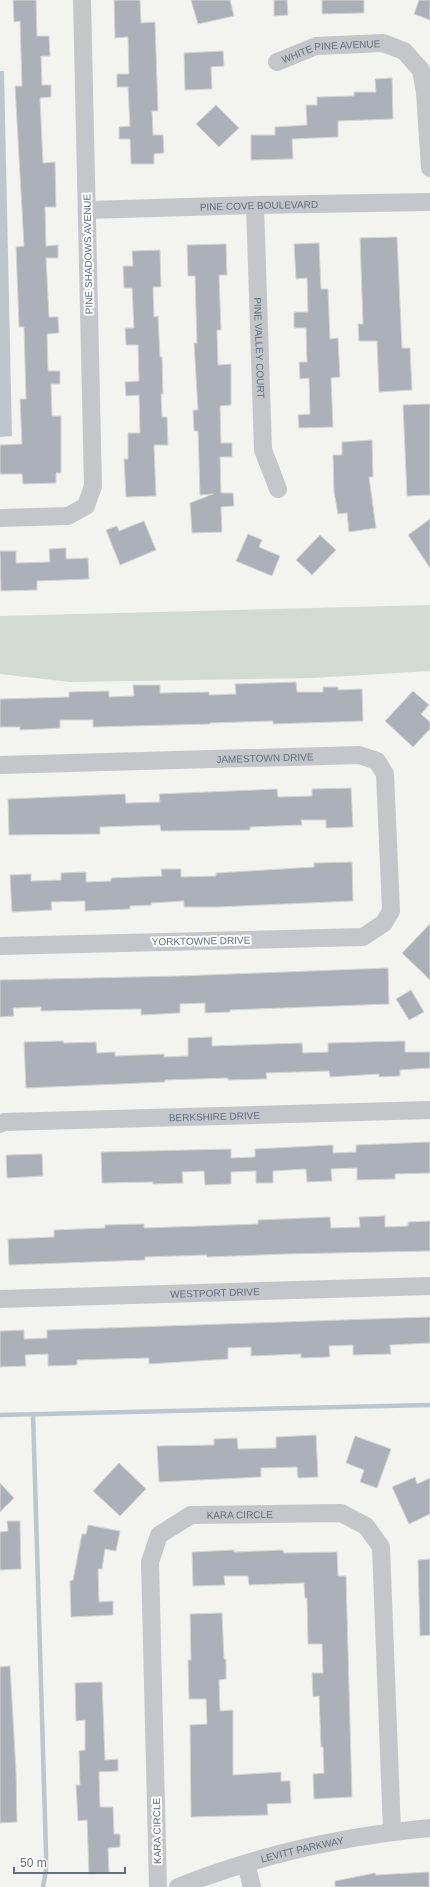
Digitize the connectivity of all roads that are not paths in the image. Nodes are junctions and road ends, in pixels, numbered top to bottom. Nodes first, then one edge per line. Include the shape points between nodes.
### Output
1 (82, 0) edge
2 (277, 62) dead end
3 (430, 168) edge
4 (430, 202) edge
5 (255, 205) junction
6 (88, 210) junction
7 (278, 489) dead end
8 (0, 518) edge
9 (0, 765) edge
10 (391, 911) joint
11 (0, 946) edge
12 (430, 1110) edge
13 (0, 1124) edge
14 (430, 1286) edge
15 (0, 1299) edge
16 (430, 1828) edge
17 (392, 1832) junction
18 (246, 1864) junction
19 (158, 1887) edge
20 (178, 1887) edge
21 (252, 1887) edge

1 - 6 street, PINE SHADOWS AVENUE
2 - 3 street, WHITE PINE AVENUE via 316,46 383,43 404,51 421,70
4 - 5 street, PINE COVE BOULEVARD
5 - 6 street, PINE COVE BOULEVARD
5 - 7 street, PINE VALLEY COURT via 264,450
6 - 8 street, PINE SHADOWS AVENUE via 93,486 86,506 68,516
9 - 10 street, JAMESTOWN DRIVE via 359,755 377,761 385,774
10 - 11 street, YORKTOWNE DRIVE via 384,923 362,937
12 - 13 street, BERKSHIRE DRIVE
14 - 15 street, WESTPORT DRIVE
16 - 17 street, LEVITT PARKWAY
17 - 18 street, LEVITT PARKWAY via 347,1839
17 - 19 street, KARA CIRCLE via 381,1547 366,1526 341,1512 191,1515 160,1535 150,1562
18 - 20 street, LEVITT PARKWAY
18 - 21 street

